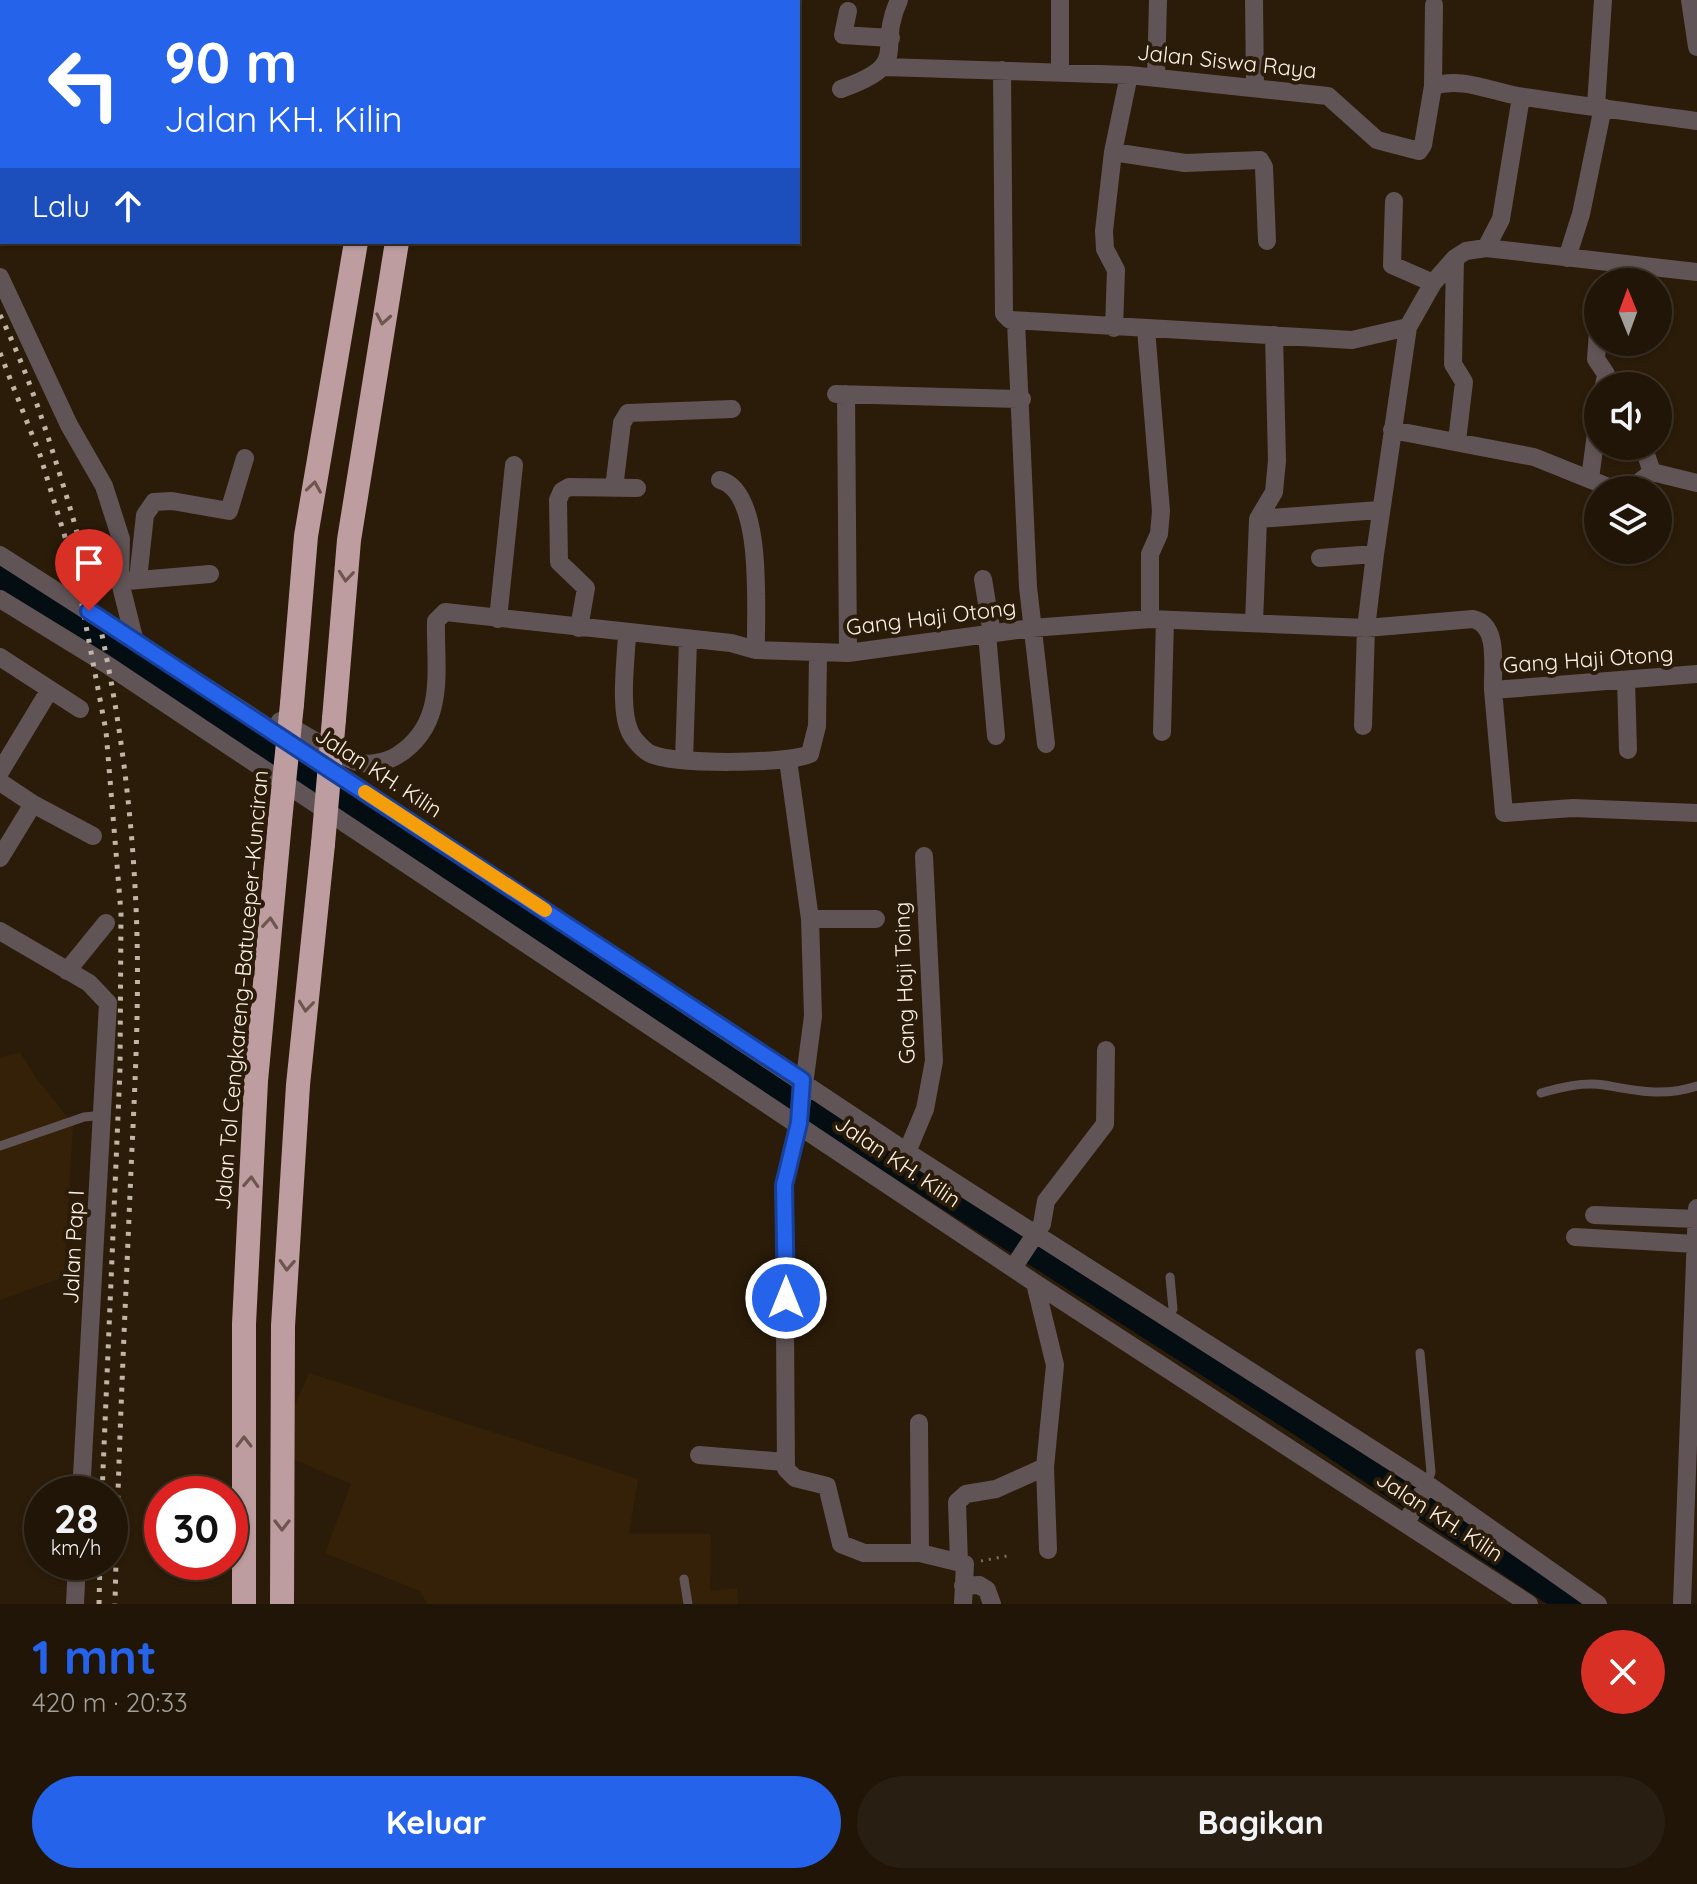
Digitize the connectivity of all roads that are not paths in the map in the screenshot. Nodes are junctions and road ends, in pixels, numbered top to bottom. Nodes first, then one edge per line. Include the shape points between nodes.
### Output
1 (899, 0) edge
2 (1060, 0) edge
3 (1158, 0) edge
4 (1254, 0) edge
5 (1603, 0) edge
6 (1690, 0) edge
7 (1434, 5) dead end
8 (848, 11) dead end
9 (891, 38) junction
10 (1697, 47) edge
11 (885, 67) junction
12 (1002, 70) junction
13 (1060, 72) junction
14 (1129, 75) junction
15 (1156, 77) junction
16 (1255, 86) junction
17 (1433, 86) junction
18 (841, 89) dead end
19 (1521, 97) junction
20 (1600, 107) junction
21 (1697, 121) edge
22 (1113, 152) junction
23 (1394, 201) dead end
24 (1267, 241) dead end
25 (356, 244) edge
26 (397, 244) edge
27 (1486, 248) junction
28 (1455, 258) junction
29 (1567, 258) junction
30 (1616, 263) junction
31 (1615, 268) edge
32 (1697, 272) edge
33 (0, 277) edge
34 (1433, 283) junction
35 (1016, 322) junction
36 (1408, 327) junction
37 (1114, 328) junction
38 (1146, 329) junction
39 (1274, 335) junction
40 (1022, 399) junction
41 (732, 409) dead end
42 (1392, 430) junction
43 (1457, 441) junction
44 (245, 458) dead end
45 (1648, 460) edge
46 (514, 465) dead end
47 (1652, 472) junction
48 (1647, 476) edge
49 (1584, 477) edge
50 (720, 480) dead end
51 (1697, 483) edge
52 (614, 488) junction
53 (637, 488) dead end
54 (1379, 510) junction
55 (1258, 519) junction
56 (1375, 554) junction
57 (0, 555) edge
58 (1320, 558) dead end
59 (210, 574) dead end
60 (983, 579) dead end
61 (129, 580) junction
62 (0, 599) edge
63 (498, 619) junction
64 (1158, 620) junction
65 (1254, 623) junction
66 (579, 628) junction
67 (1032, 628) junction
68 (1366, 628) junction
69 (627, 634) junction
70 (990, 634) junction
71 (688, 640) junction
72 (135, 642) junction
73 (756, 650) junction
74 (848, 653) junction
75 (818, 654) junction
76 (0, 657) edge
77 (1697, 674) edge
78 (1626, 680) junction
79 (1493, 690) junction
80 (49, 691) junction
81 (80, 709) dead end
82 (242, 710) junction
83 (1363, 726) dead end
84 (1162, 732) dead end
85 (996, 736) dead end
86 (1046, 744) dead end
87 (1628, 750) dead end
88 (684, 760) junction
89 (788, 760) junction
90 (0, 772) edge
91 (0, 782) edge
92 (33, 804) junction
93 (1697, 813) edge
94 (93, 836) dead end
95 (924, 856) dead end
96 (0, 858) edge
97 (810, 919) junction
98 (876, 919) dead end
99 (106, 923) dead end
100 (0, 931) edge
101 (67, 971) junction
102 (1106, 1050) dead end
103 (802, 1085) junction
104 (1697, 1086) edge
105 (1541, 1093) dead end
106 (104, 1115) junction
107 (800, 1117) junction
108 (0, 1146) edge
109 (907, 1152) junction
110 (1697, 1208) edge
111 (1594, 1215) dead end
112 (1696, 1219) edge
113 (1575, 1237) dead end
114 (1695, 1244) junction
115 (1024, 1251) junction
116 (1696, 1266) edge
117 (1170, 1277) dead end
118 (1035, 1283) junction
119 (1167, 1318) junction
120 (1420, 1353) dead end
121 (919, 1423) dead end
122 (699, 1455) dead end
123 (785, 1462) junction
124 (1045, 1467) junction
125 (82, 1476) edge
126 (1425, 1489) junction
127 (1409, 1519) junction
128 (1691, 1539) edge
129 (1048, 1550) dead end
130 (920, 1553) junction
131 (962, 1563) junction
132 (684, 1579) dead end
133 (76, 1580) edge
134 (963, 1595) edge
135 (75, 1604) edge
136 (244, 1604) edge
137 (282, 1604) edge
138 (688, 1604) edge
139 (992, 1604) edge
140 (1529, 1604) edge
141 (1598, 1604) edge
142 (1682, 1604) edge

1 - 9 street
2 - 13 street
3 - 15 street
4 - 16 street
5 - 20 street
6 - 10 street
7 - 17 street
8 - 9 street via 843,35
9 - 11 street
11 - 12 street, Jalan Siswa Raya
11 - 18 street via 874,78
12 - 13 street, Jalan Siswa Raya
12 - 35 street via 1004,314
13 - 14 street, Jalan Siswa Raya
14 - 15 street, Jalan Siswa Raya
14 - 22 street
15 - 16 street, Jalan Siswa Raya
16 - 17 street, Jalan Siswa Raya via 1328,96 1377,140 1419,151
17 - 19 street via 1457,82
19 - 20 street
19 - 27 street via 1501,219
20 - 21 street
20 - 29 street via 1581,214
22 - 24 street via 1185,163 1260,160
22 - 37 street via 1104,231 1105,249 1116,270
23 - 34 street via 1392,265
136 -> 25 highway, Jalan Tol Cengkareng–Batuceper–Kunciran, bridge via 244,1324 256,1081 306,536
26 -> 137 highway, bridge via 349,540 298,1085 284,1310
27 - 28 street
27 - 29 street
28 - 34 street
28 - 43 street via 1453,364 1464,382
29 - 30 street
30 - 31 street
30 - 32 street
33 - 61 street via 69,425 104,486
34 - 36 street
35 - 37 street
35 - 40 street
36 - 39 street via 1352,340
36 - 42 street
37 - 38 street
38 - 39 street
38 - 64 street via 1161,511 1150,554
39 - 55 street via 1277,461 1274,492
40 - 67 street
40 - 74 street via 841,394
41 - 52 street via 628,413 622,423
42 - 43 street
42 - 54 street
43 - 49 street via 1534,457
44 - 61 street via 229,511 154,502 145,515
45 - 47 street
46 - 63 street
47 - 48 street
47 - 51 street
50 - 73 street via 734,487 753,528
52 - 53 street
52 - 66 street via 569,487 558,500 558,559 586,588
54 - 55 street
54 - 56 street
55 - 65 street
56 - 58 street
56 - 68 street
57 - 72 street, Jalan KH. Kilin
59 - 61 street
60 - 70 street
61 - 72 street
62 - 107 street, Jalan KH. Kilin
63 - 66 street, Gang Haji Otong
63 - 82 street, Gang Haji Otong via 438,615 435,704 428,727 392,759 358,763 258,709
64 - 65 street, Gang Haji Otong
64 - 67 street, Gang Haji Otong
64 - 84 street
65 - 68 street, Gang Haji Otong
66 - 69 street, Gang Haji Otong
67 - 70 street, Gang Haji Otong
67 - 86 street
68 - 79 street, Gang Haji Otong via 1479,620 1490,632
68 - 83 street
69 - 71 street, Gang Haji Otong
69 - 88 street via 626,720 631,734 649,754
70 - 74 street, Gang Haji Otong
70 - 85 street
71 - 73 street, Gang Haji Otong
71 - 88 street
72 - 82 street, Jalan KH. Kilin
73 - 75 street, Gang Haji Otong
74 - 75 street, Gang Haji Otong
75 - 89 street via 815,742 810,754
76 - 80 street
77 - 78 street, Gang Haji Otong
78 - 79 street, Gang Haji Otong
78 - 87 street
79 - 93 street via 1504,813 1573,808
80 - 81 street
80 - 90 street
82 - 103 street, Jalan KH. Kilin
88 - 89 street
89 - 97 street
91 - 92 street
92 - 94 street
92 - 96 street
95 - 109 street, Gang Haji Toing via 934,1061 925,1109
97 - 98 street
97 - 103 street via 813,1016
99 - 101 street
100 - 101 street
101 - 106 street, Jalan Pap I via 89,983 108,1003
102 - 115 street via 1105,1124 1046,1201 1042,1224
103 - 107 street
103 - 109 street, Jalan KH. Kilin
104 - 105 lane via 1672,1094 1587,1085
106 - 108 lane
106 - 125 street, Jalan Pap I
107 - 115 street, Jalan KH. Kilin
107 - 123 street via 784,1185
109 - 115 street, Jalan KH. Kilin
110 - 112 street
111 - 112 street
112 - 114 street
113 - 114 street
114 - 116 street
115 - 118 street, Jalan KH. Kilin
115 - 119 street, Jalan KH. Kilin
116 - 128 street
117 - 119 lane via 1173,1309
118 - 124 street via 1055,1365
118 - 127 street, Jalan KH. Kilin
119 - 126 street, Jalan KH. Kilin
120 - 126 lane via 1431,1472
121 - 130 street
122 - 123 street
123 - 130 street via 795,1478 827,1486 841,1544 864,1553
124 - 129 street
124 - 131 street via 996,1489 966,1494 957,1502
126 - 127 street
126 - 141 street, Jalan KH. Kilin
127 - 140 street, Jalan KH. Kilin
128 - 142 street
130 - 131 street
131 - 134 street
132 - 138 lane
133 - 135 street
134 - 139 street via 979,1585

